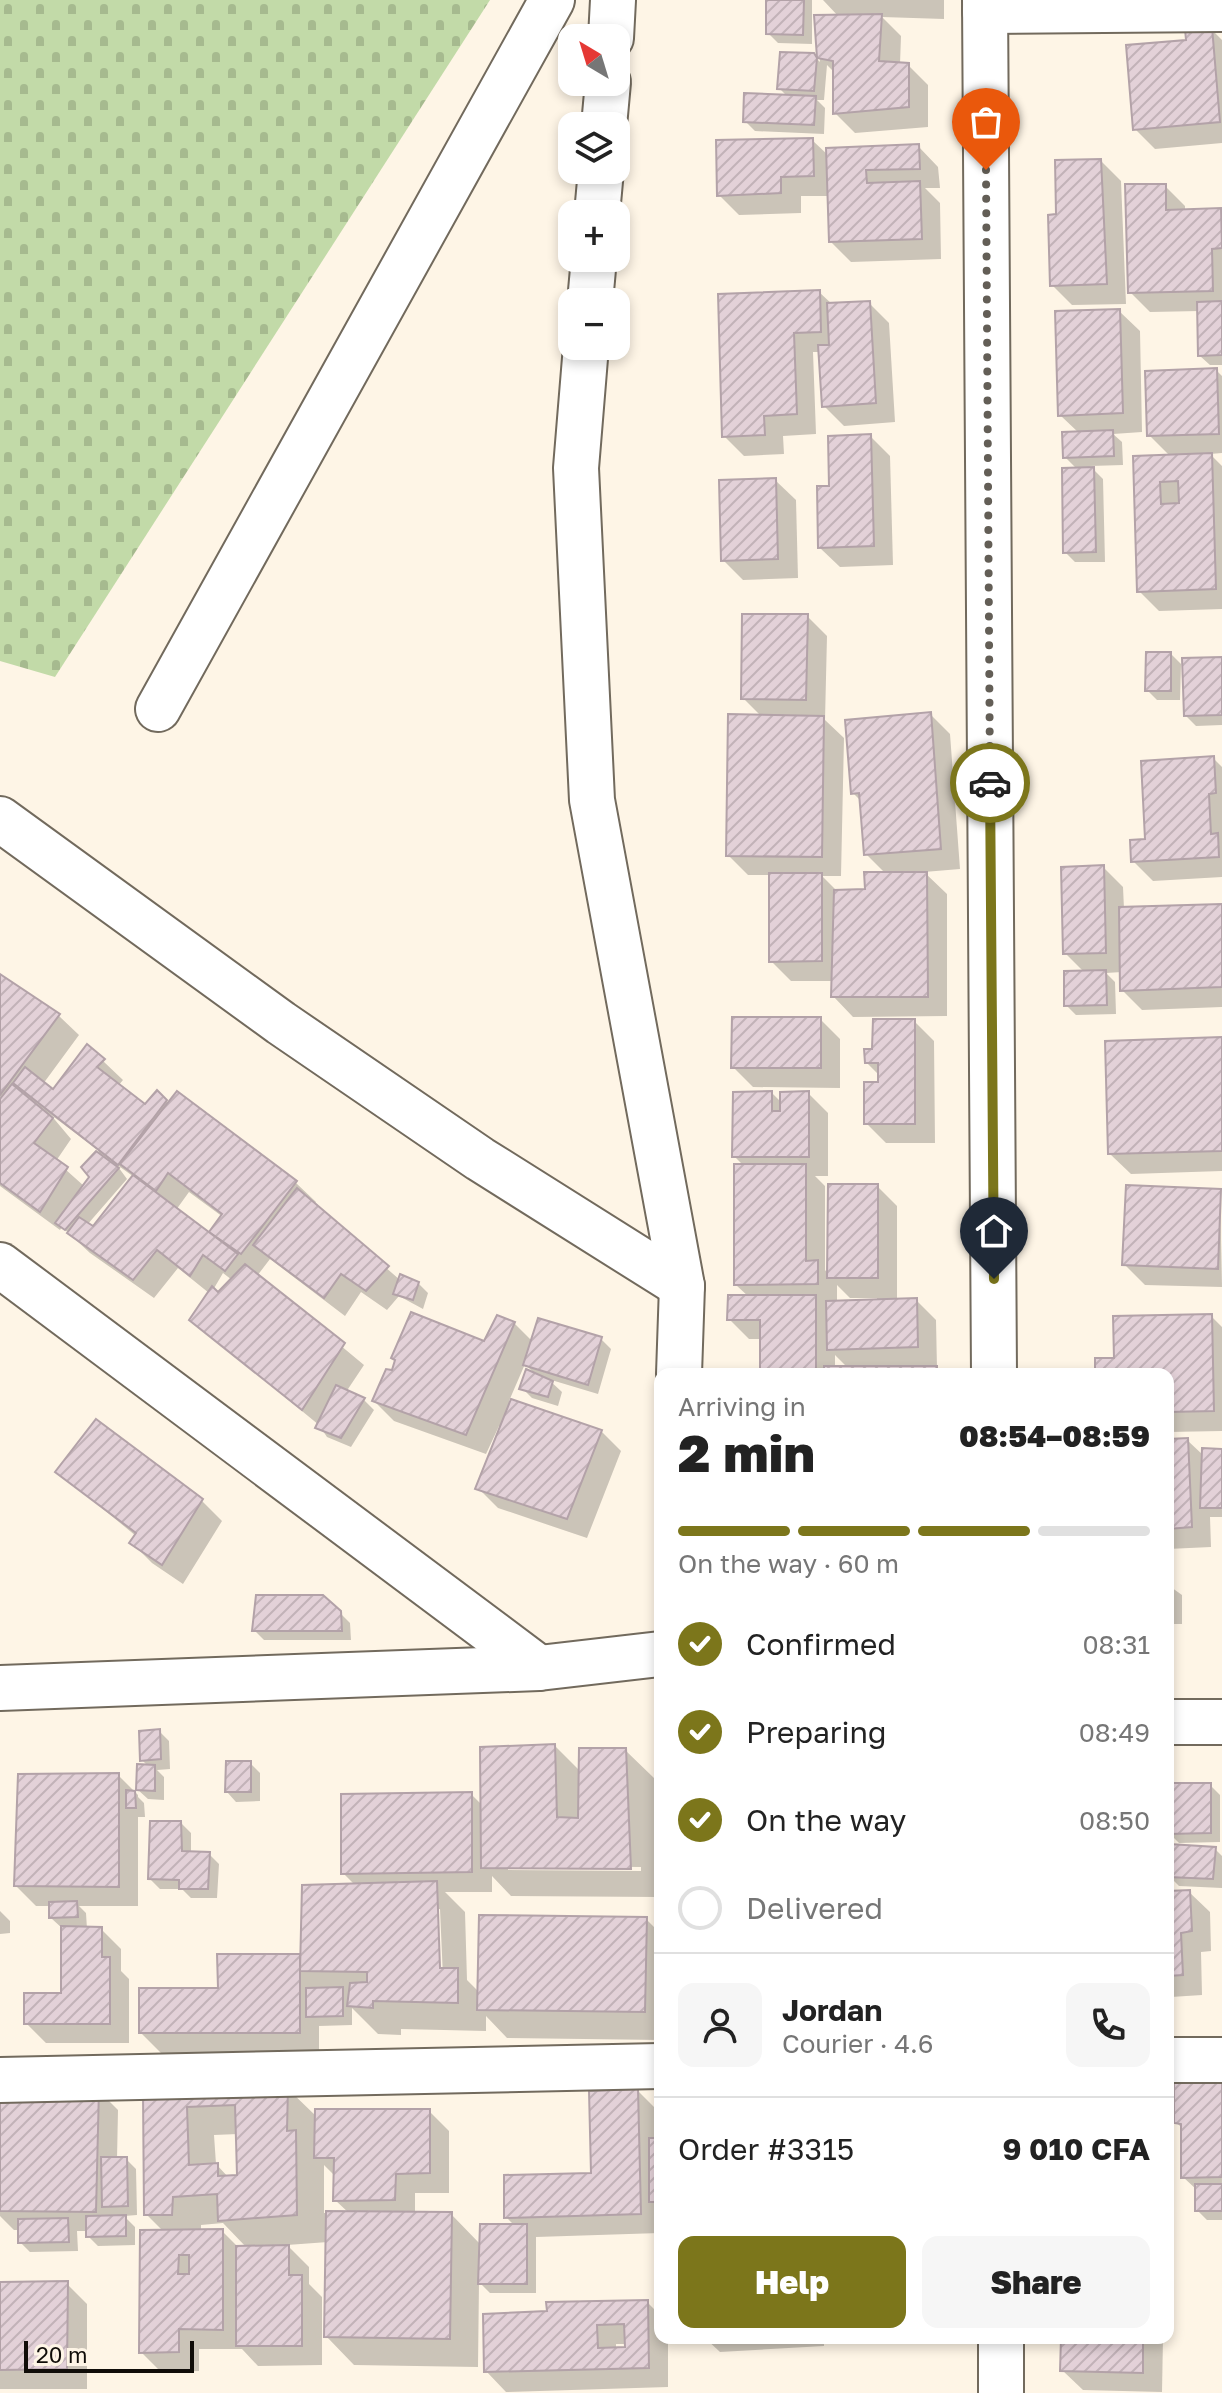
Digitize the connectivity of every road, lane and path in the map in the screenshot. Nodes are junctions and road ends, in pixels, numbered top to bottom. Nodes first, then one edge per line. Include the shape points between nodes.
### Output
1 (552, 0) edge
2 (613, 0) edge
3 (985, 6) edge
4 (1222, 9) edge
5 (612, 24) edge
6 (585, 360) edge
7 (158, 709) dead end
8 (0, 819) edge
9 (0, 1265) edge
10 (682, 1286) junction
11 (679, 1368) edge
12 (994, 1368) edge
13 (654, 1655) edge
14 (539, 1668) junction
15 (0, 1688) edge
16 (1174, 1722) edge
17 (1222, 1722) edge
18 (1174, 2060) edge
19 (1222, 2060) edge
20 (654, 2066) edge
21 (0, 2080) edge
22 (1001, 2344) edge
23 (1001, 2393) edge

1 - 7 street
2 - 5 street
3 - 4 street
3 - 12 street
6 - 10 street via 576,468 592,800
8 - 10 street via 330,1057
9 - 14 street
10 - 11 street
13 - 14 street
14 - 15 street
16 - 17 street
18 - 19 street
20 - 21 street
22 - 23 street

